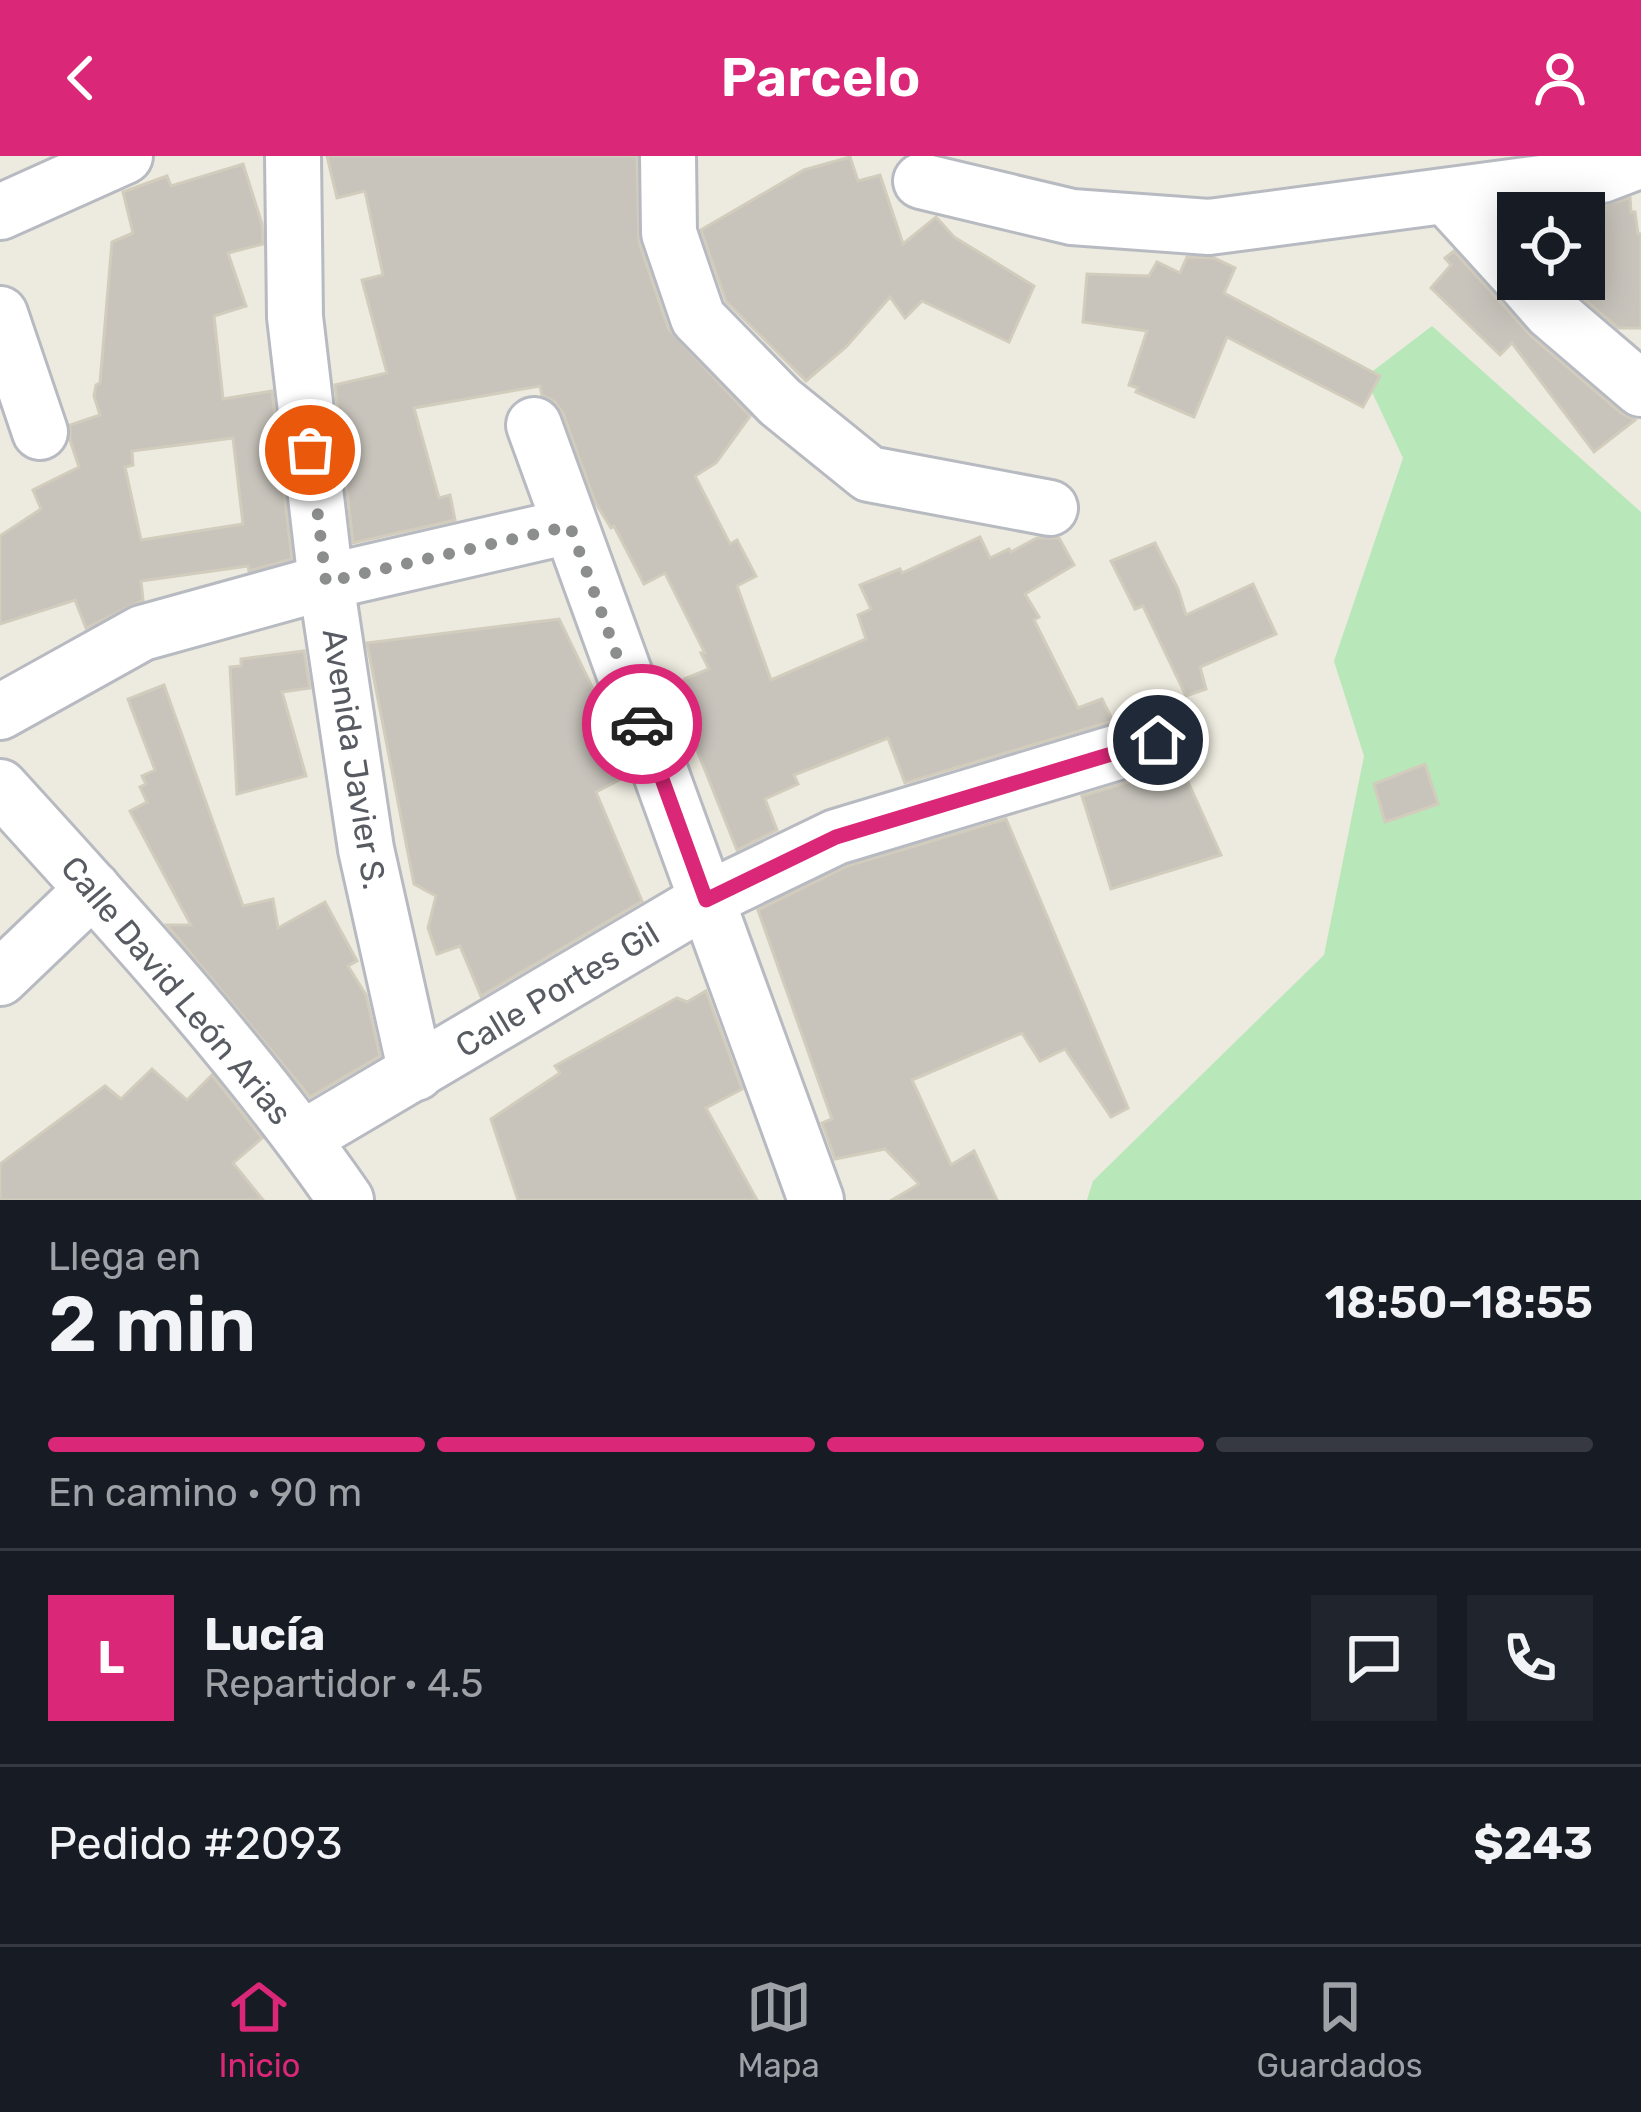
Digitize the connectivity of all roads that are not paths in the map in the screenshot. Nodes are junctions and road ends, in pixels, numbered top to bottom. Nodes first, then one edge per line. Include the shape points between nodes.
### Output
1 (124, 156) edge
2 (293, 156) edge
3 (668, 156) edge
4 (1641, 160) edge
5 (921, 181) dead end
6 (1446, 196) junction
7 (0, 212) edge
8 (1497, 252) edge
9 (1540, 300) edge
10 (0, 314) edge
11 (1641, 389) edge
12 (534, 425) dead end
13 (40, 432) dead end
14 (1051, 508) dead end
15 (570, 526) junction
16 (326, 582) junction
17 (0, 712) edge
18 (1158, 740) dead end
19 (0, 787) edge
20 (93, 889) junction
21 (706, 900) junction
22 (0, 978) edge
23 (416, 1073) junction
24 (303, 1138) junction
25 (346, 1200) edge
26 (816, 1200) edge

1 - 7 street
2 - 16 street, Avenida Javier S. via 295,317
3 - 14 street via 669,233 698,318 780,402 869,474
4 - 6 street via 1602,176
5 - 6 street via 1072,217 1209,227
6 - 8 street
9 - 11 street
10 - 13 street
12 - 15 street
15 - 16 street
15 - 21 street
16 - 17 street via 142,633
16 - 23 street, Avenida Javier S. via 366,849
18 - 21 street, Calle Portes Gil via 836,837
19 - 20 street, Calle David León Arias
20 - 22 street
20 - 24 street, Calle David León Arias
21 - 23 street, Calle Portes Gil
21 - 26 street
23 - 24 street, Calle Portes Gil
24 - 25 street, Calle David León Arias

